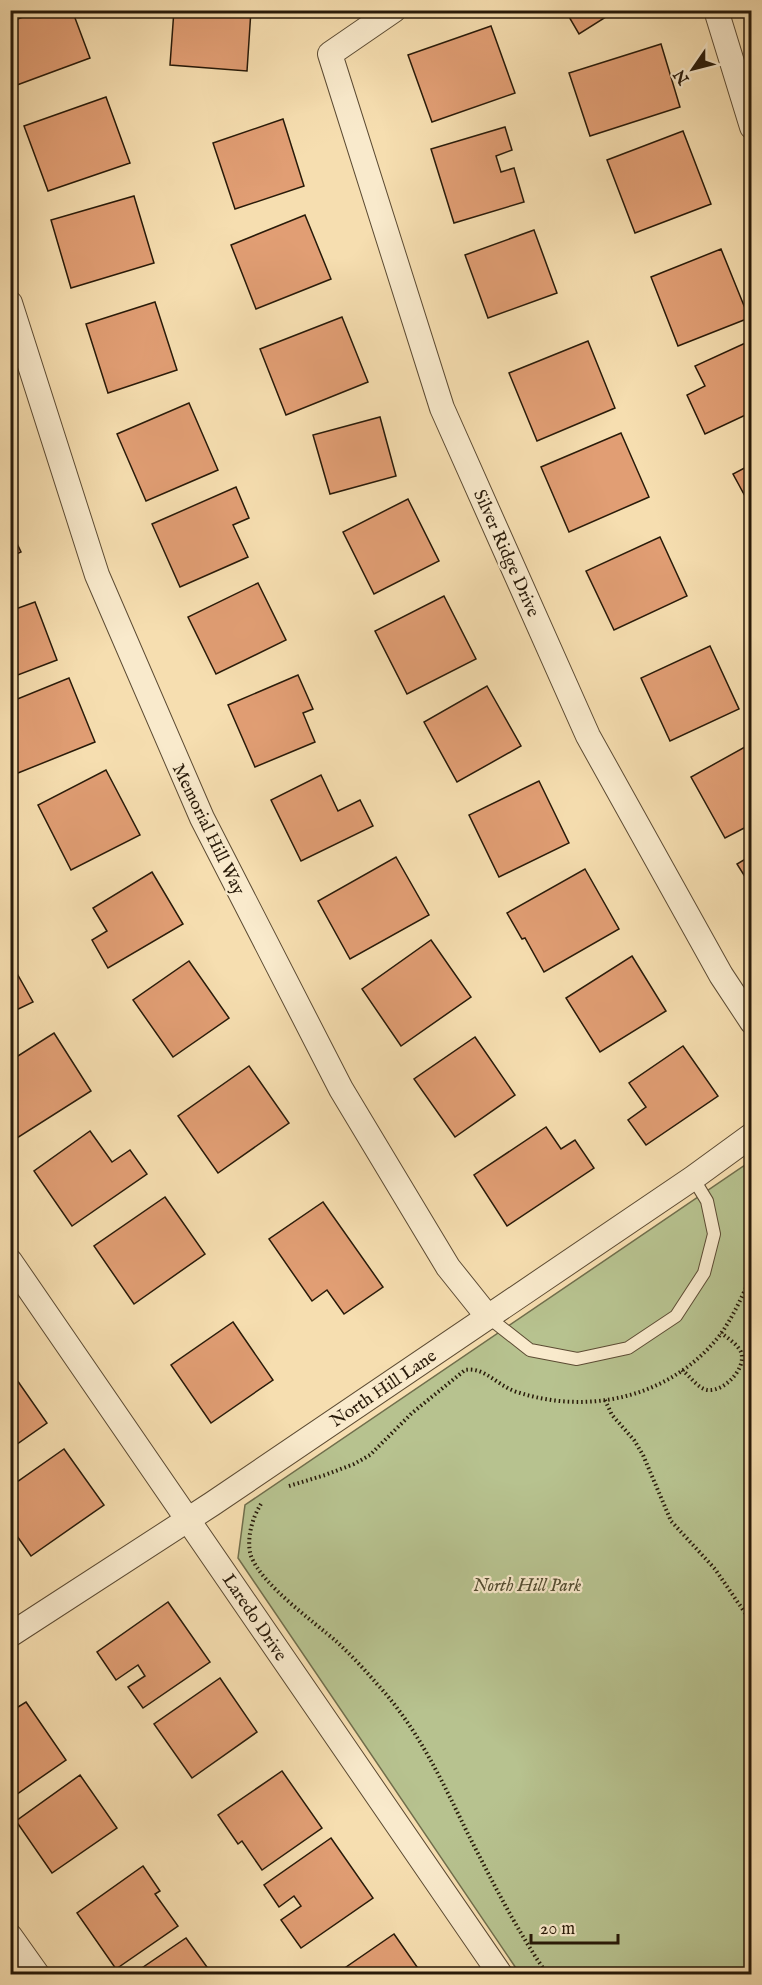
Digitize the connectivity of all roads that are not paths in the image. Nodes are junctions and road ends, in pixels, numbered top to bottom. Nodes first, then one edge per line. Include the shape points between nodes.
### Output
1 (394, 10) edge
2 (716, 10) edge
3 (752, 127) edge
4 (10, 303) edge
5 (752, 1022) edge
6 (752, 1135) edge
7 (693, 1178) junction
8 (10, 1261) edge
9 (488, 1317) junction
10 (188, 1519) junction
11 (10, 1635) edge
12 (10, 1936) edge
13 (37, 1974) edge
14 (500, 1974) edge

1 - 5 street, Silver Ridge Drive via 330,54 442,408 588,736 721,975
2 - 3 street
4 - 9 street, Memorial Hill Way via 97,575 202,818 341,1089 448,1266
6 - 7 street, North Hill Lane
7 - 9 street, North Hill Lane
7 - 9 lane via 707,1201 714,1234 704,1274 676,1316 628,1348 577,1359 530,1350
8 - 10 street, Laredo Drive
9 - 10 street, North Hill Lane
10 - 11 street, North Hill Lane
10 - 14 street, Laredo Drive
12 - 13 street

